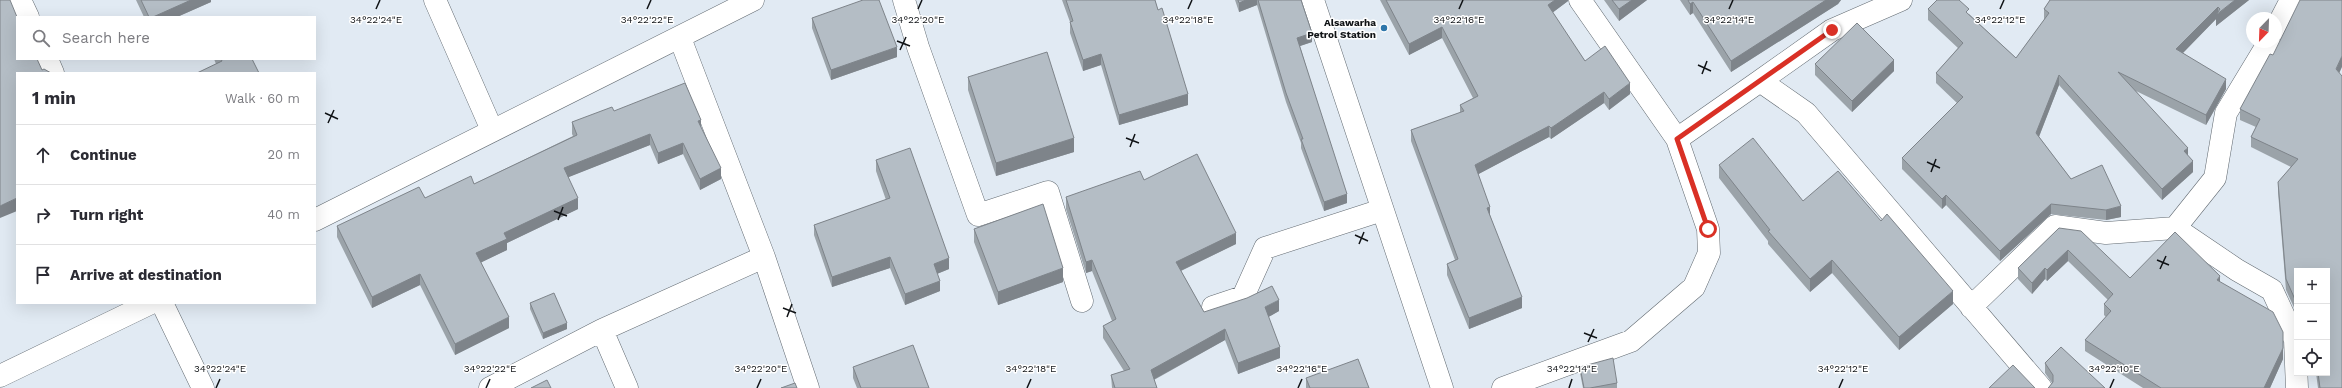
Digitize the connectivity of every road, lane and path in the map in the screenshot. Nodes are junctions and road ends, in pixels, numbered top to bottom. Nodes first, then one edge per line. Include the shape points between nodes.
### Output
1 (20, 0) edge
2 (435, 0) edge
3 (753, 0) edge
4 (904, 0) edge
5 (1313, 0) edge
6 (1580, 0) edge
7 (1901, 0) edge
8 (2291, 0) edge
9 (28, 16) edge
10 (2282, 17) edge
11 (680, 38) junction
12 (2265, 48) edge
13 (47, 60) edge
14 (53, 72) edge
15 (1760, 81) junction
16 (492, 130) junction
17 (1677, 139) junction
18 (1382, 210) junction
19 (316, 219) edge
20 (2174, 228) junction
21 (764, 257) junction
22 (1082, 301) dead end
23 (149, 304) edge
24 (162, 304) edge
25 (1213, 307) edge
26 (1971, 307) junction
27 (602, 330) junction
28 (0, 376) edge
29 (203, 388) edge
30 (490, 388) edge
31 (626, 388) edge
32 (808, 388) edge
33 (1442, 388) edge
34 (1503, 388) edge
35 (2041, 388) edge
36 (2297, 388) edge

1 - 9 street
2 - 16 street
3 - 11 street
4 - 22 street via 918,47 978,215 1048,192
5 - 18 street
6 - 17 street
7 - 15 street via 1832,30
8 - 10 street
11 - 16 street
11 - 21 street
12 - 20 street via 2226,113 2215,178
13 - 14 street
15 - 17 street
15 - 26 street via 1806,113
16 - 19 street
17 - 34 street via 1708,229 1709,253 1694,287 1631,341
18 - 25 street via 1265,248 1243,297
18 - 33 street
20 - 26 street via 2106,233 2055,226
20 - 36 street via 2272,290 2295,340
21 - 27 street
21 - 32 street
23 - 28 street
24 - 29 street
26 - 35 street
27 - 30 street
27 - 31 street

